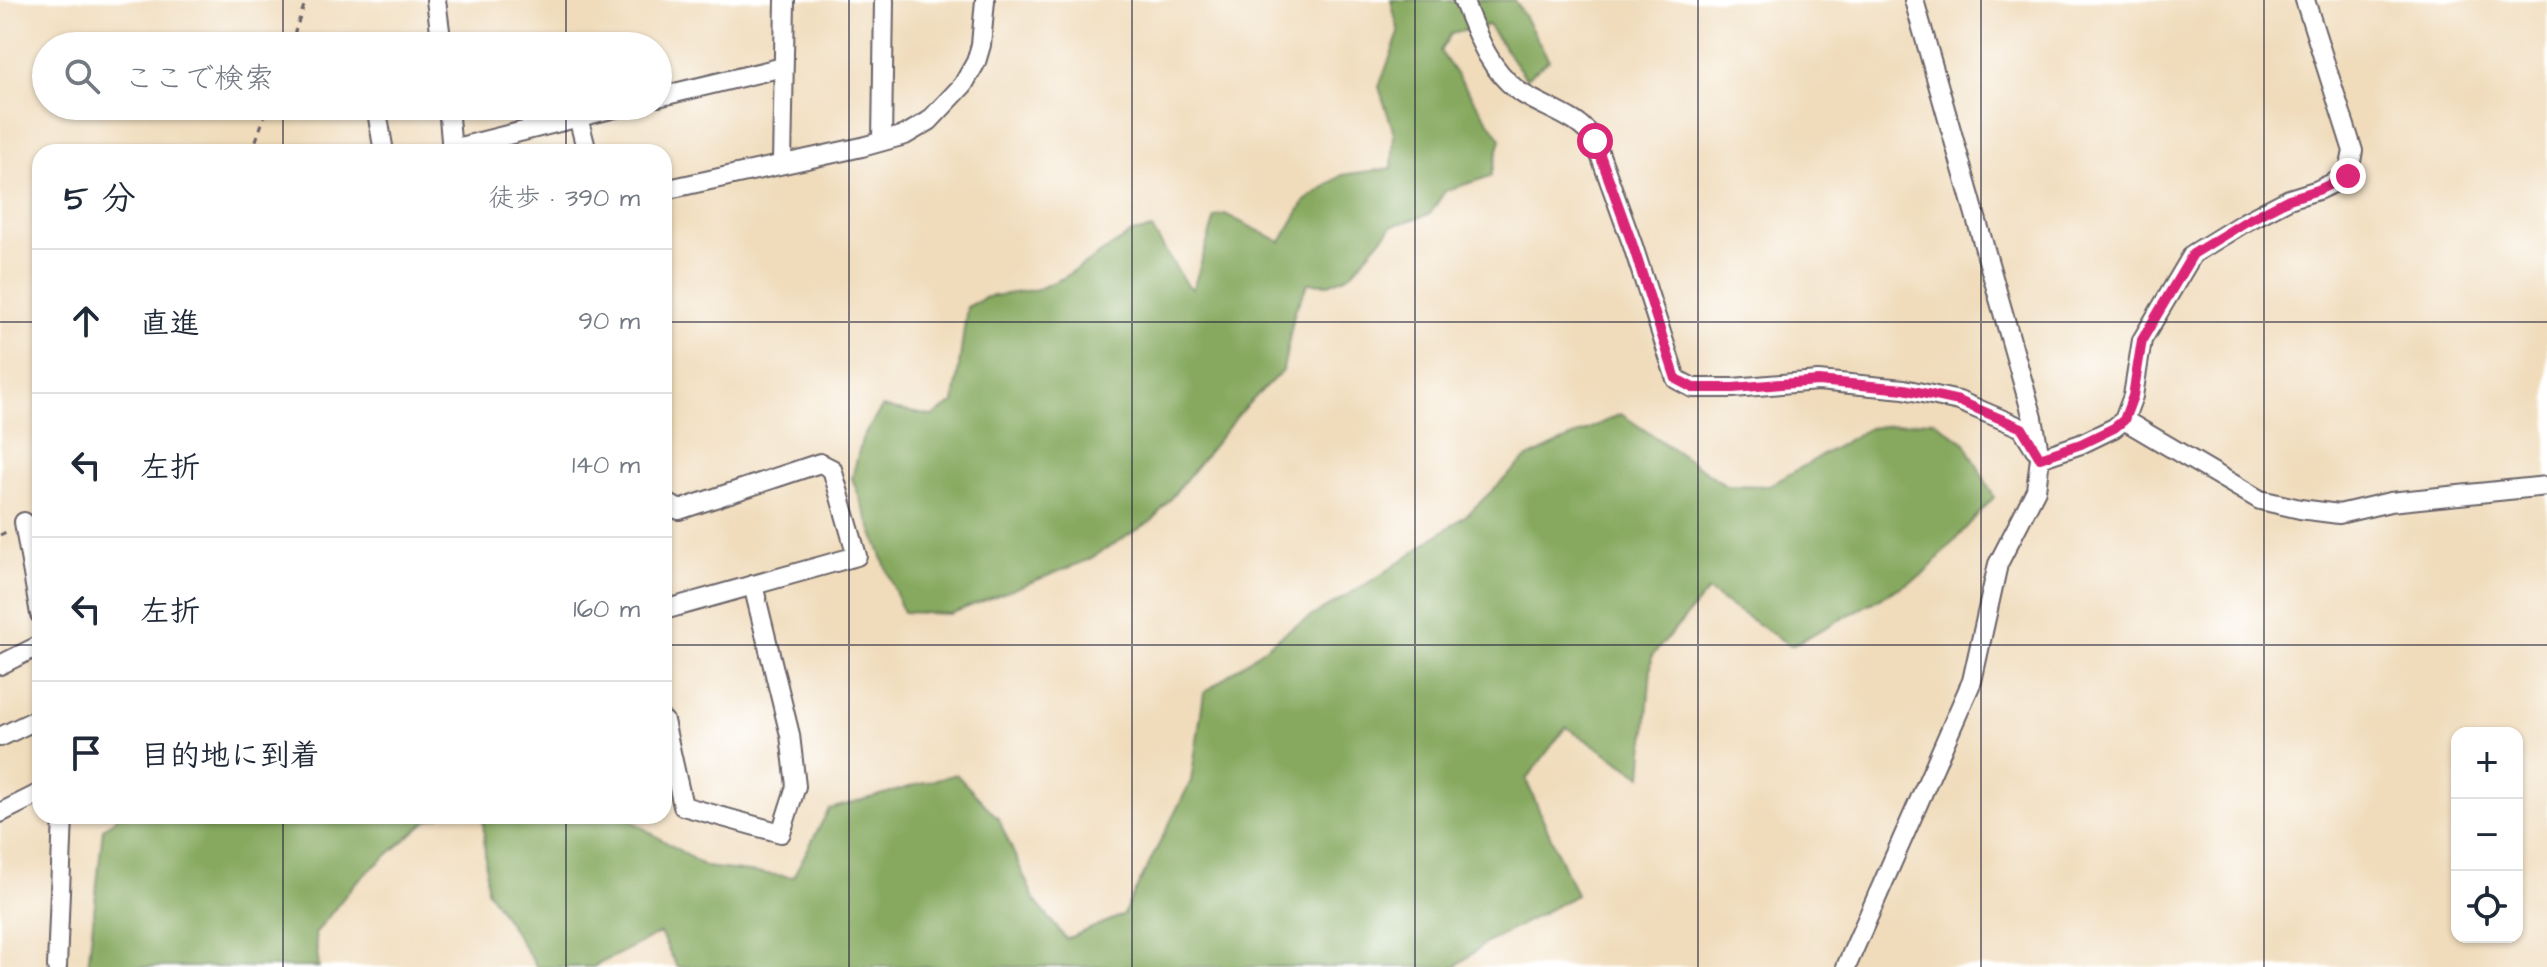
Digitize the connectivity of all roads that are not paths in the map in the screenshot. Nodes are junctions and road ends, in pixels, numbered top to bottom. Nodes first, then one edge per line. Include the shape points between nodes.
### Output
1 (436, 0) edge
2 (785, 0) edge
3 (884, 0) edge
4 (985, 0) edge
5 (1463, 0) edge
6 (1914, 0) edge
7 (2305, 0) edge
8 (440, 32) edge
9 (783, 67) junction
10 (672, 94) edge
11 (378, 120) edge
12 (449, 120) edge
13 (571, 120) edge
14 (579, 120) edge
15 (882, 141) junction
16 (515, 143) edge
17 (383, 144) edge
18 (451, 144) edge
19 (585, 144) edge
20 (782, 164) junction
21 (672, 188) edge
22 (2124, 420) junction
23 (2040, 458) junction
24 (2547, 486) edge
25 (672, 506) edge
26 (24, 522) dead end
27 (32, 568) edge
28 (753, 585) junction
29 (672, 608) edge
30 (32, 649) edge
31 (0, 665) edge
32 (32, 722) edge
33 (0, 737) edge
34 (672, 757) edge
35 (32, 797) edge
36 (0, 813) edge
37 (63, 824) edge
38 (57, 967) edge
39 (1846, 967) edge

1 - 8 street
2 - 9 street
3 - 15 street
4 - 15 street via 978,54 963,85 929,121
5 - 23 street via 1489,61 1518,90 1586,127 1595,141 1676,379 1693,388 1818,381 1904,389 1959,401 2022,428
6 - 23 street
7 - 22 street via 2353,151 2348,176 2289,199 2193,254 2142,340
9 - 10 street
9 - 20 street
11 - 17 street
12 - 18 street
13 - 16 street
14 - 19 street
15 - 20 street
20 - 21 street
22 - 23 street via 2081,444
22 - 24 street via 2260,500 2300,509 2339,514 2390,502
23 - 39 street via 2036,490 1998,564 1972,681
25 - 28 street via 679,510 820,463 832,469 857,556
26 - 27 street
28 - 29 street
28 - 34 street via 790,735 796,786 781,833 683,806
30 - 31 street
32 - 33 street
35 - 36 street
37 - 38 street

